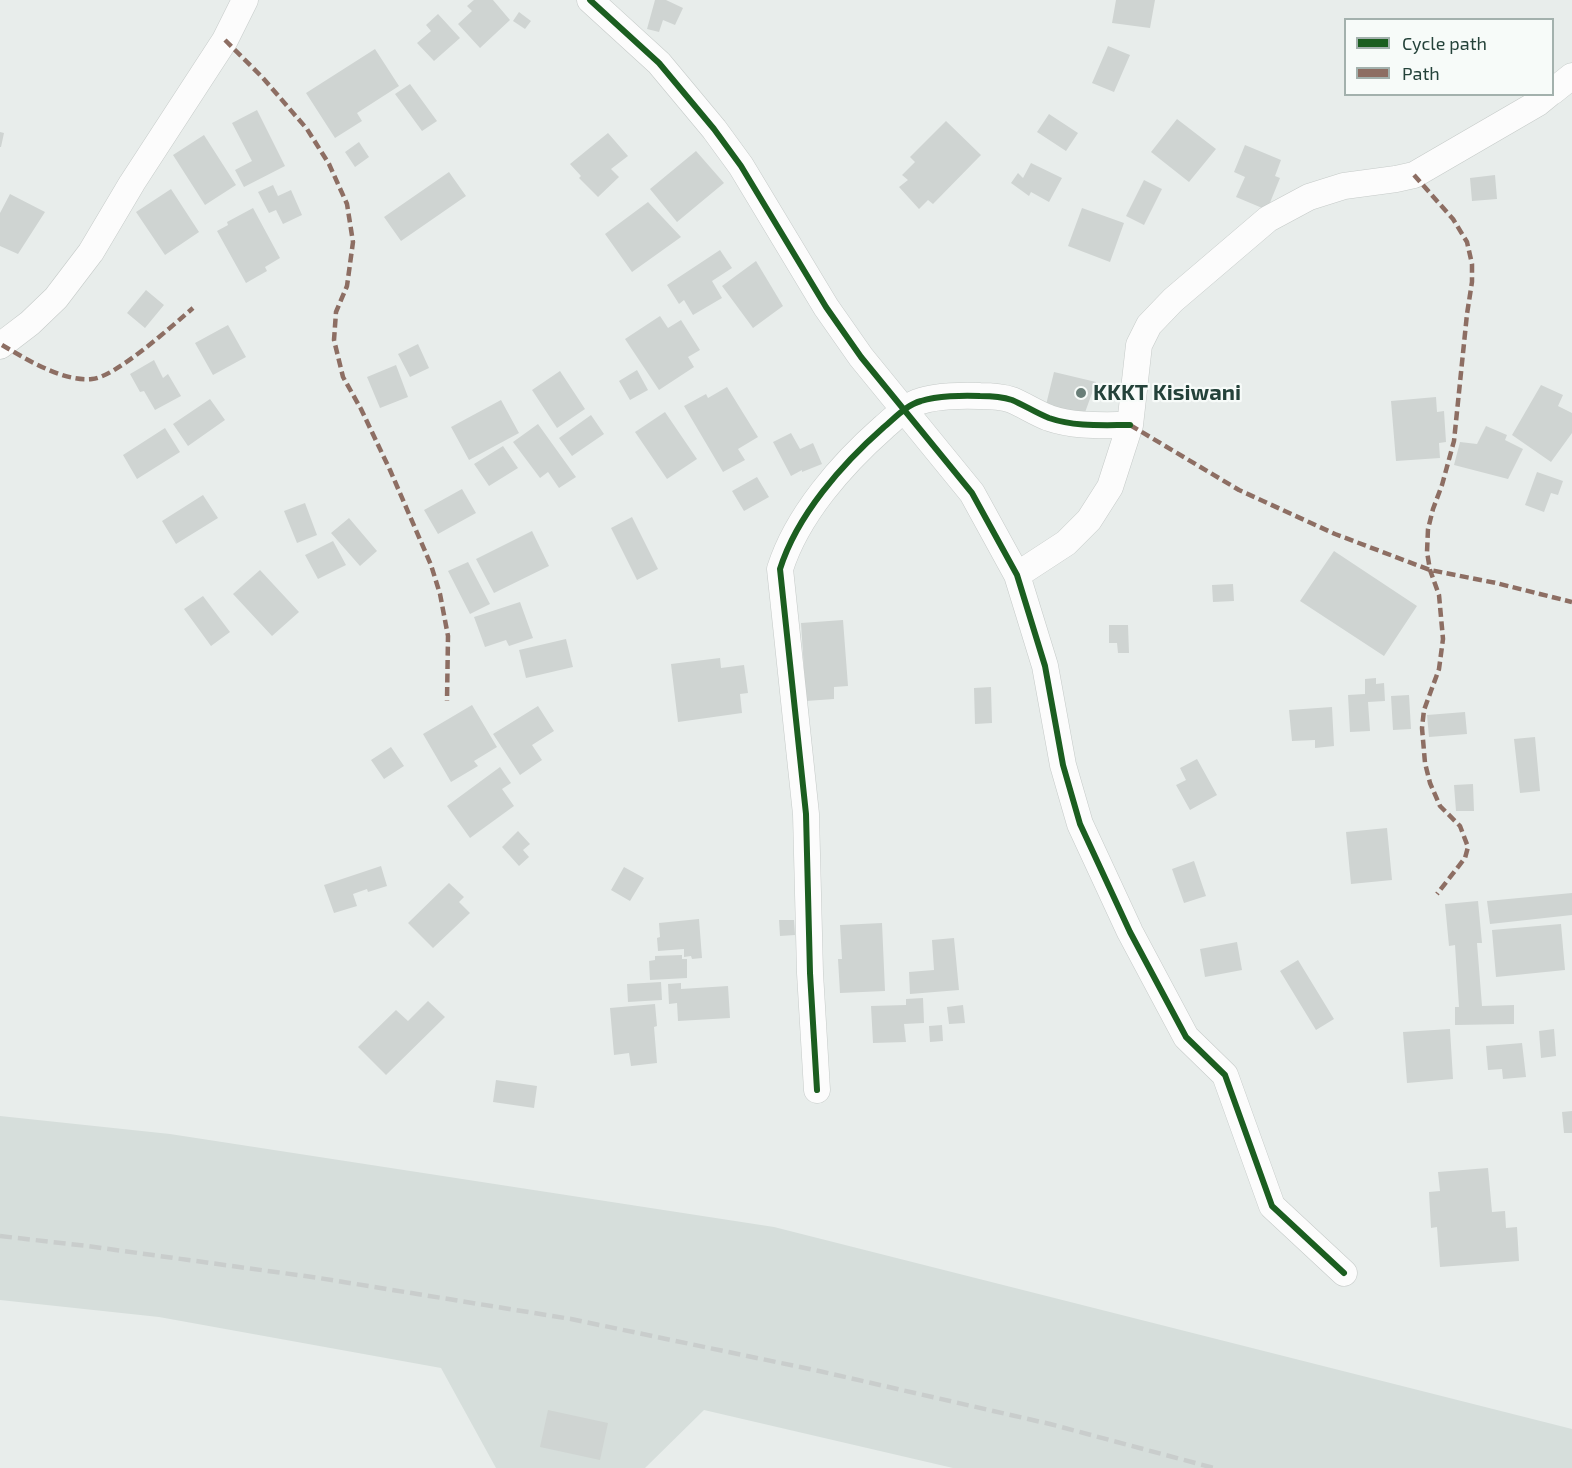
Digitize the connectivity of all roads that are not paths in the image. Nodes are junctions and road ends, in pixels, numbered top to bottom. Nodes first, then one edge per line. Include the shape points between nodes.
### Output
1 (245, 0) edge
2 (590, 0) edge
3 (1572, 76) edge
4 (1554, 90) edge
5 (1547, 96) edge
6 (0, 346) edge
7 (903, 410) junction
8 (1130, 425) junction
9 (1017, 575) junction
10 (817, 1090) dead end
11 (1344, 1273) dead end

1 - 6 street via 225,40 91,252 56,298
2 - 7 street via 659,63 714,129 741,166 826,307
3 - 4 street
5 - 8 street via 1414,175 1329,189 1268,219 1149,325 1139,345
7 - 8 street via 920,401 979,396 1010,399 1050,418 1081,425
7 - 9 street via 972,493
7 - 10 street via 823,490 787,549 780,569 806,814
8 - 9 street via 1110,487 1089,520 1066,543
9 - 11 street via 1045,666 1080,824 1130,932 1186,1037 1225,1075 1272,1206

